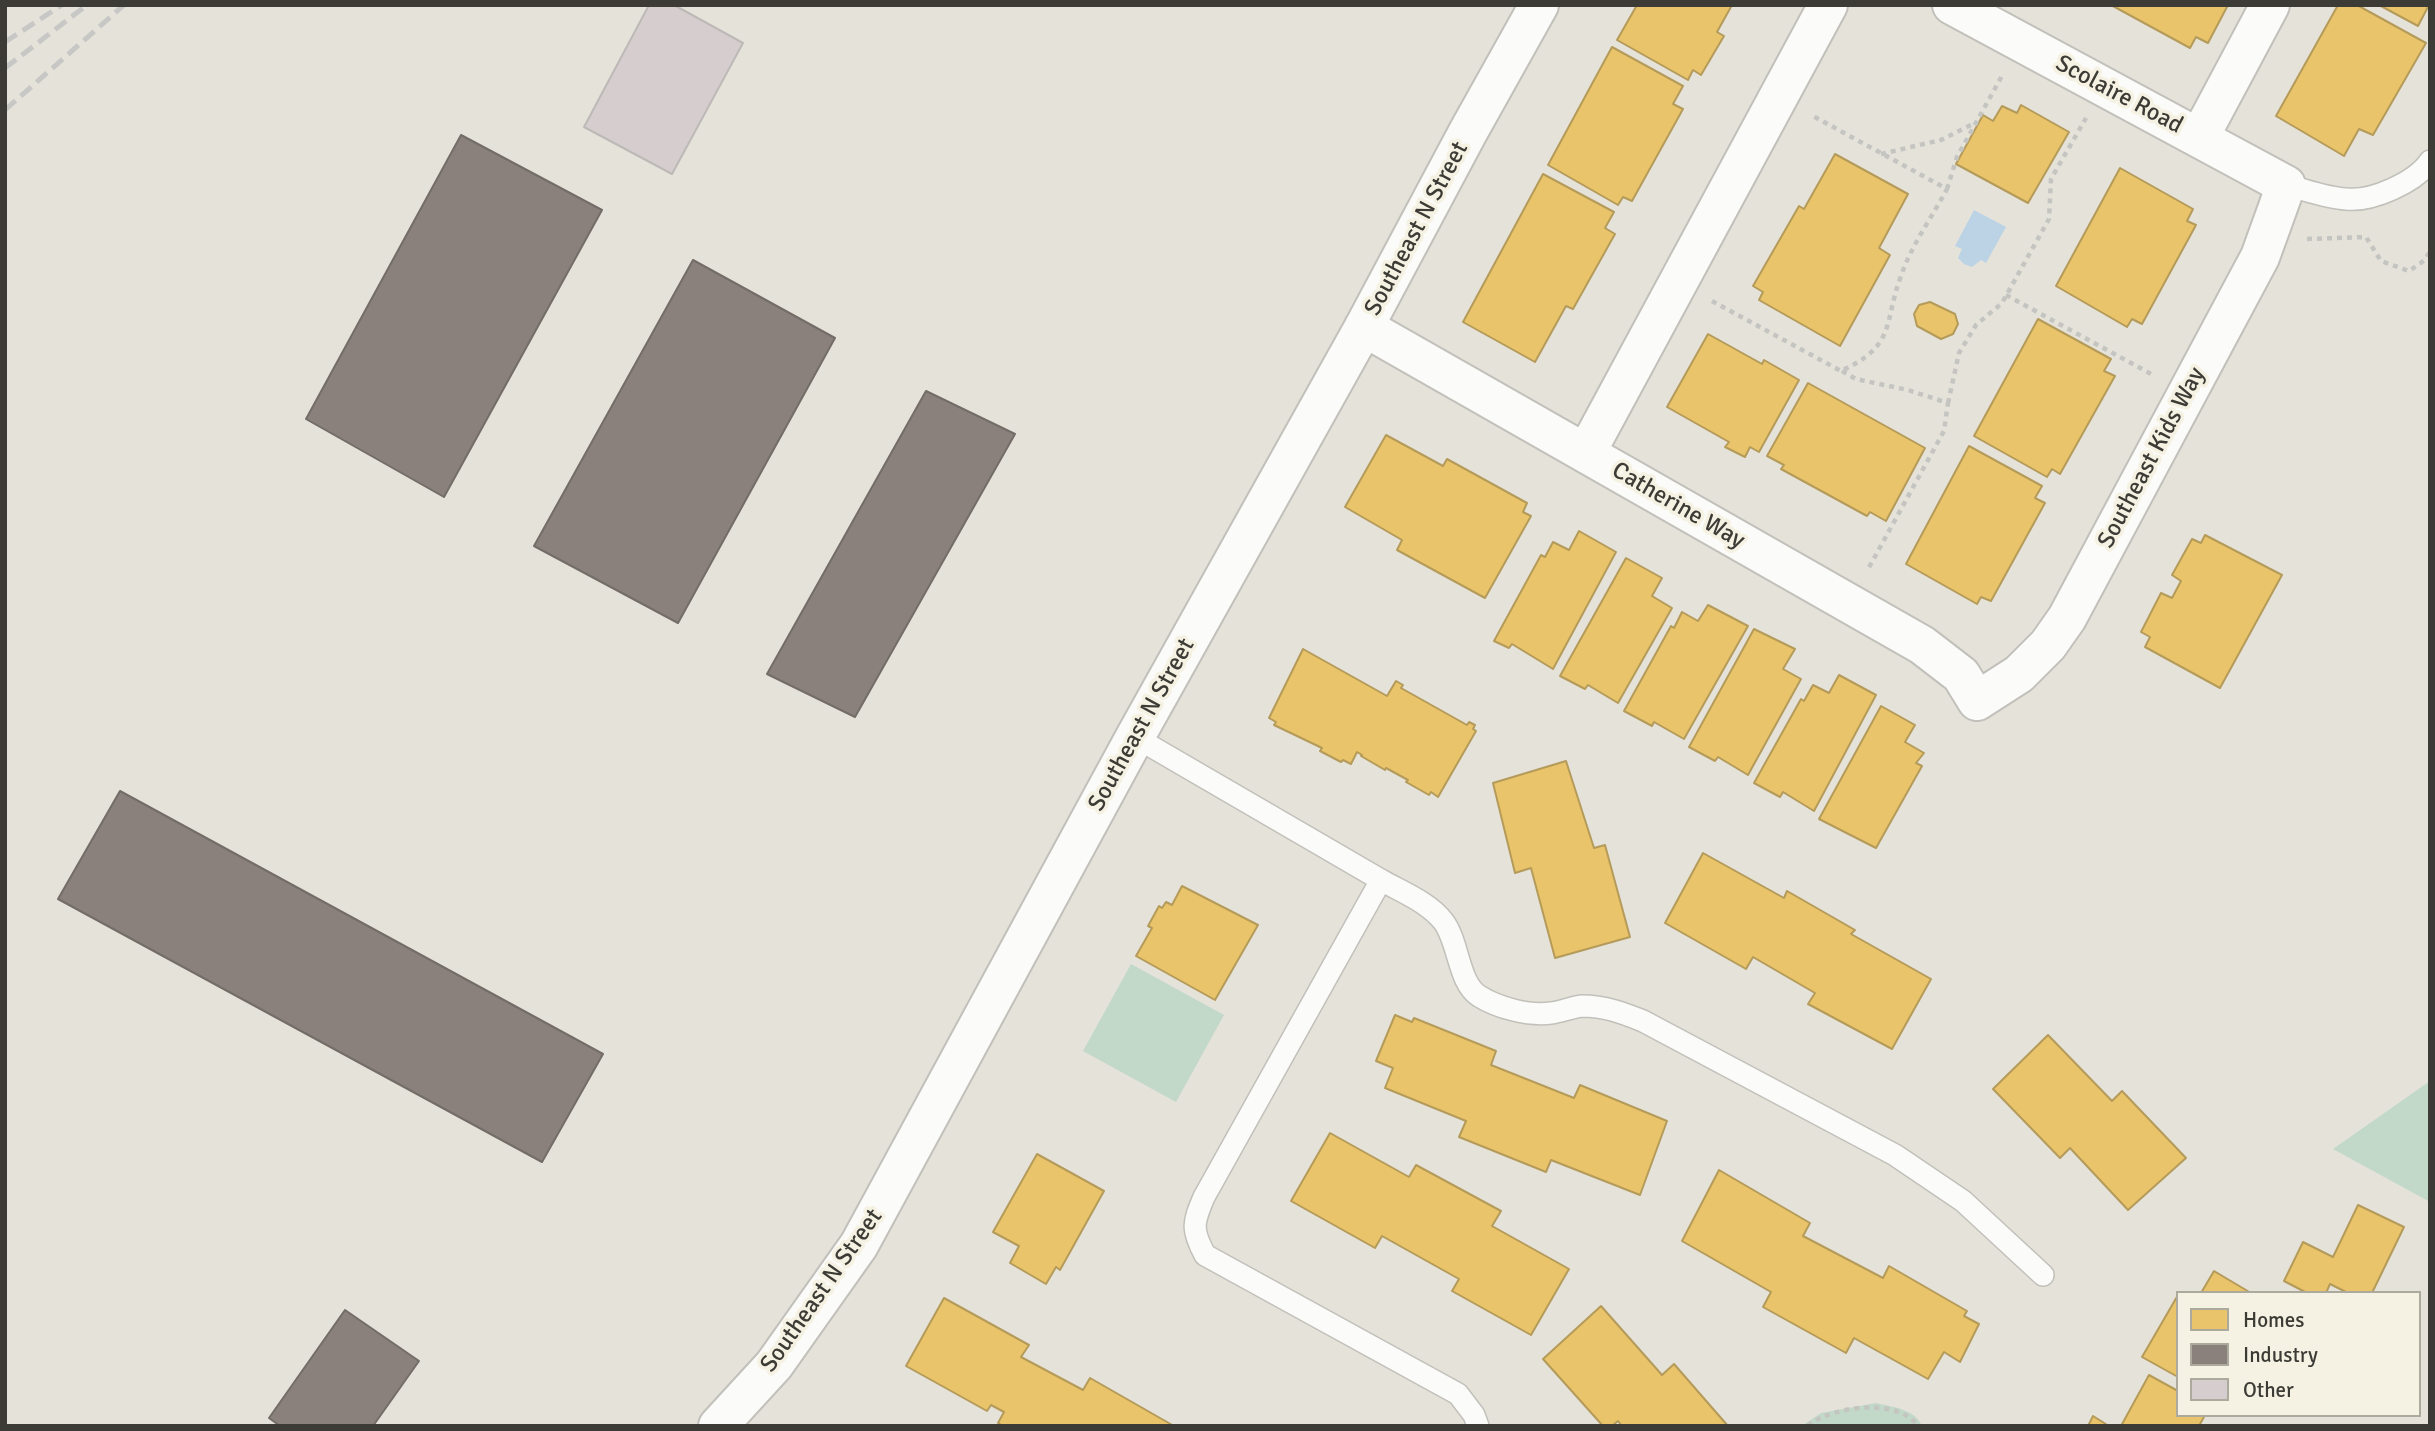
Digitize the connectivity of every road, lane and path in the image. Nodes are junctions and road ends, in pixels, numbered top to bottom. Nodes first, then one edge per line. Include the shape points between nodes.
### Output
1 (1539, 5) edge
2 (1828, 5) edge
3 (1952, 5) edge
4 (2270, 5) edge
5 (2021, 43) junction
6 (2104, 87) junction
7 (1779, 96) junction
8 (1976, 122) junction
9 (2199, 138) junction
10 (1881, 154) junction
11 (2430, 161) edge
12 (2286, 185) junction
13 (1947, 190) junction
14 (2271, 226) junction
15 (2430, 251) edge
16 (1678, 283) junction
17 (2006, 295) junction
18 (1364, 327) junction
19 (1841, 371) junction
20 (2187, 393) junction
21 (1948, 403) junction
22 (1586, 453) junction
23 (1850, 603) junction
24 (1977, 701) joint
25 (1135, 737) junction
26 (1381, 880) junction
27 (2043, 1275) dead end
28 (718, 1426) edge
29 (1478, 1426) edge
30 (1808, 1426) edge
31 (1918, 1426) edge

1 - 18 street, Southeast N Street
2 - 7 street
3 - 5 street, Scolaire Road
4 - 9 street
5 - 6 street, Scolaire Road
5 - 8 path
6 - 9 street, Scolaire Road
6 - 17 path via 2051,180 2049,219
7 - 10 path
7 - 16 street
8 - 10 path via 1941,140
8 - 13 path via 1957,157
9 - 12 street, Scolaire Road
10 - 13 path
11 - 12 lane via 2423,172 2385,193 2348,200
12 - 14 street, Southeast Kids Way
13 - 19 path via 1901,274 1891,321 1878,345 1862,361
14 - 15 path via 2303,239 2366,237 2381,261 2409,271
14 - 20 street, Southeast Kids Way via 2260,257
16 - 19 path
16 - 22 street
17 - 20 path
17 - 21 path via 1976,325 1959,353
18 - 22 street, Catherine Way
18 - 25 street, Southeast N Street
19 - 21 path
20 - 24 street, Southeast Kids Way via 2067,618 2019,674
21 - 23 path via 1944,431
22 - 23 street, Catherine Way
23 - 24 street, Catherine Way via 1922,645 1961,675
25 - 26 lane
25 - 28 street, Southeast N Street via 859,1245 774,1365
26 - 27 lane via 1432,908 1445,923 1468,987 1480,997 1525,1014 1581,1006 1614,1009 1643,1021 1895,1156 1963,1201
26 - 29 lane via 1204,1197 1195,1235 1205,1255 1458,1394
30 - 31 path via 1819,1418 1873,1407 1898,1412

